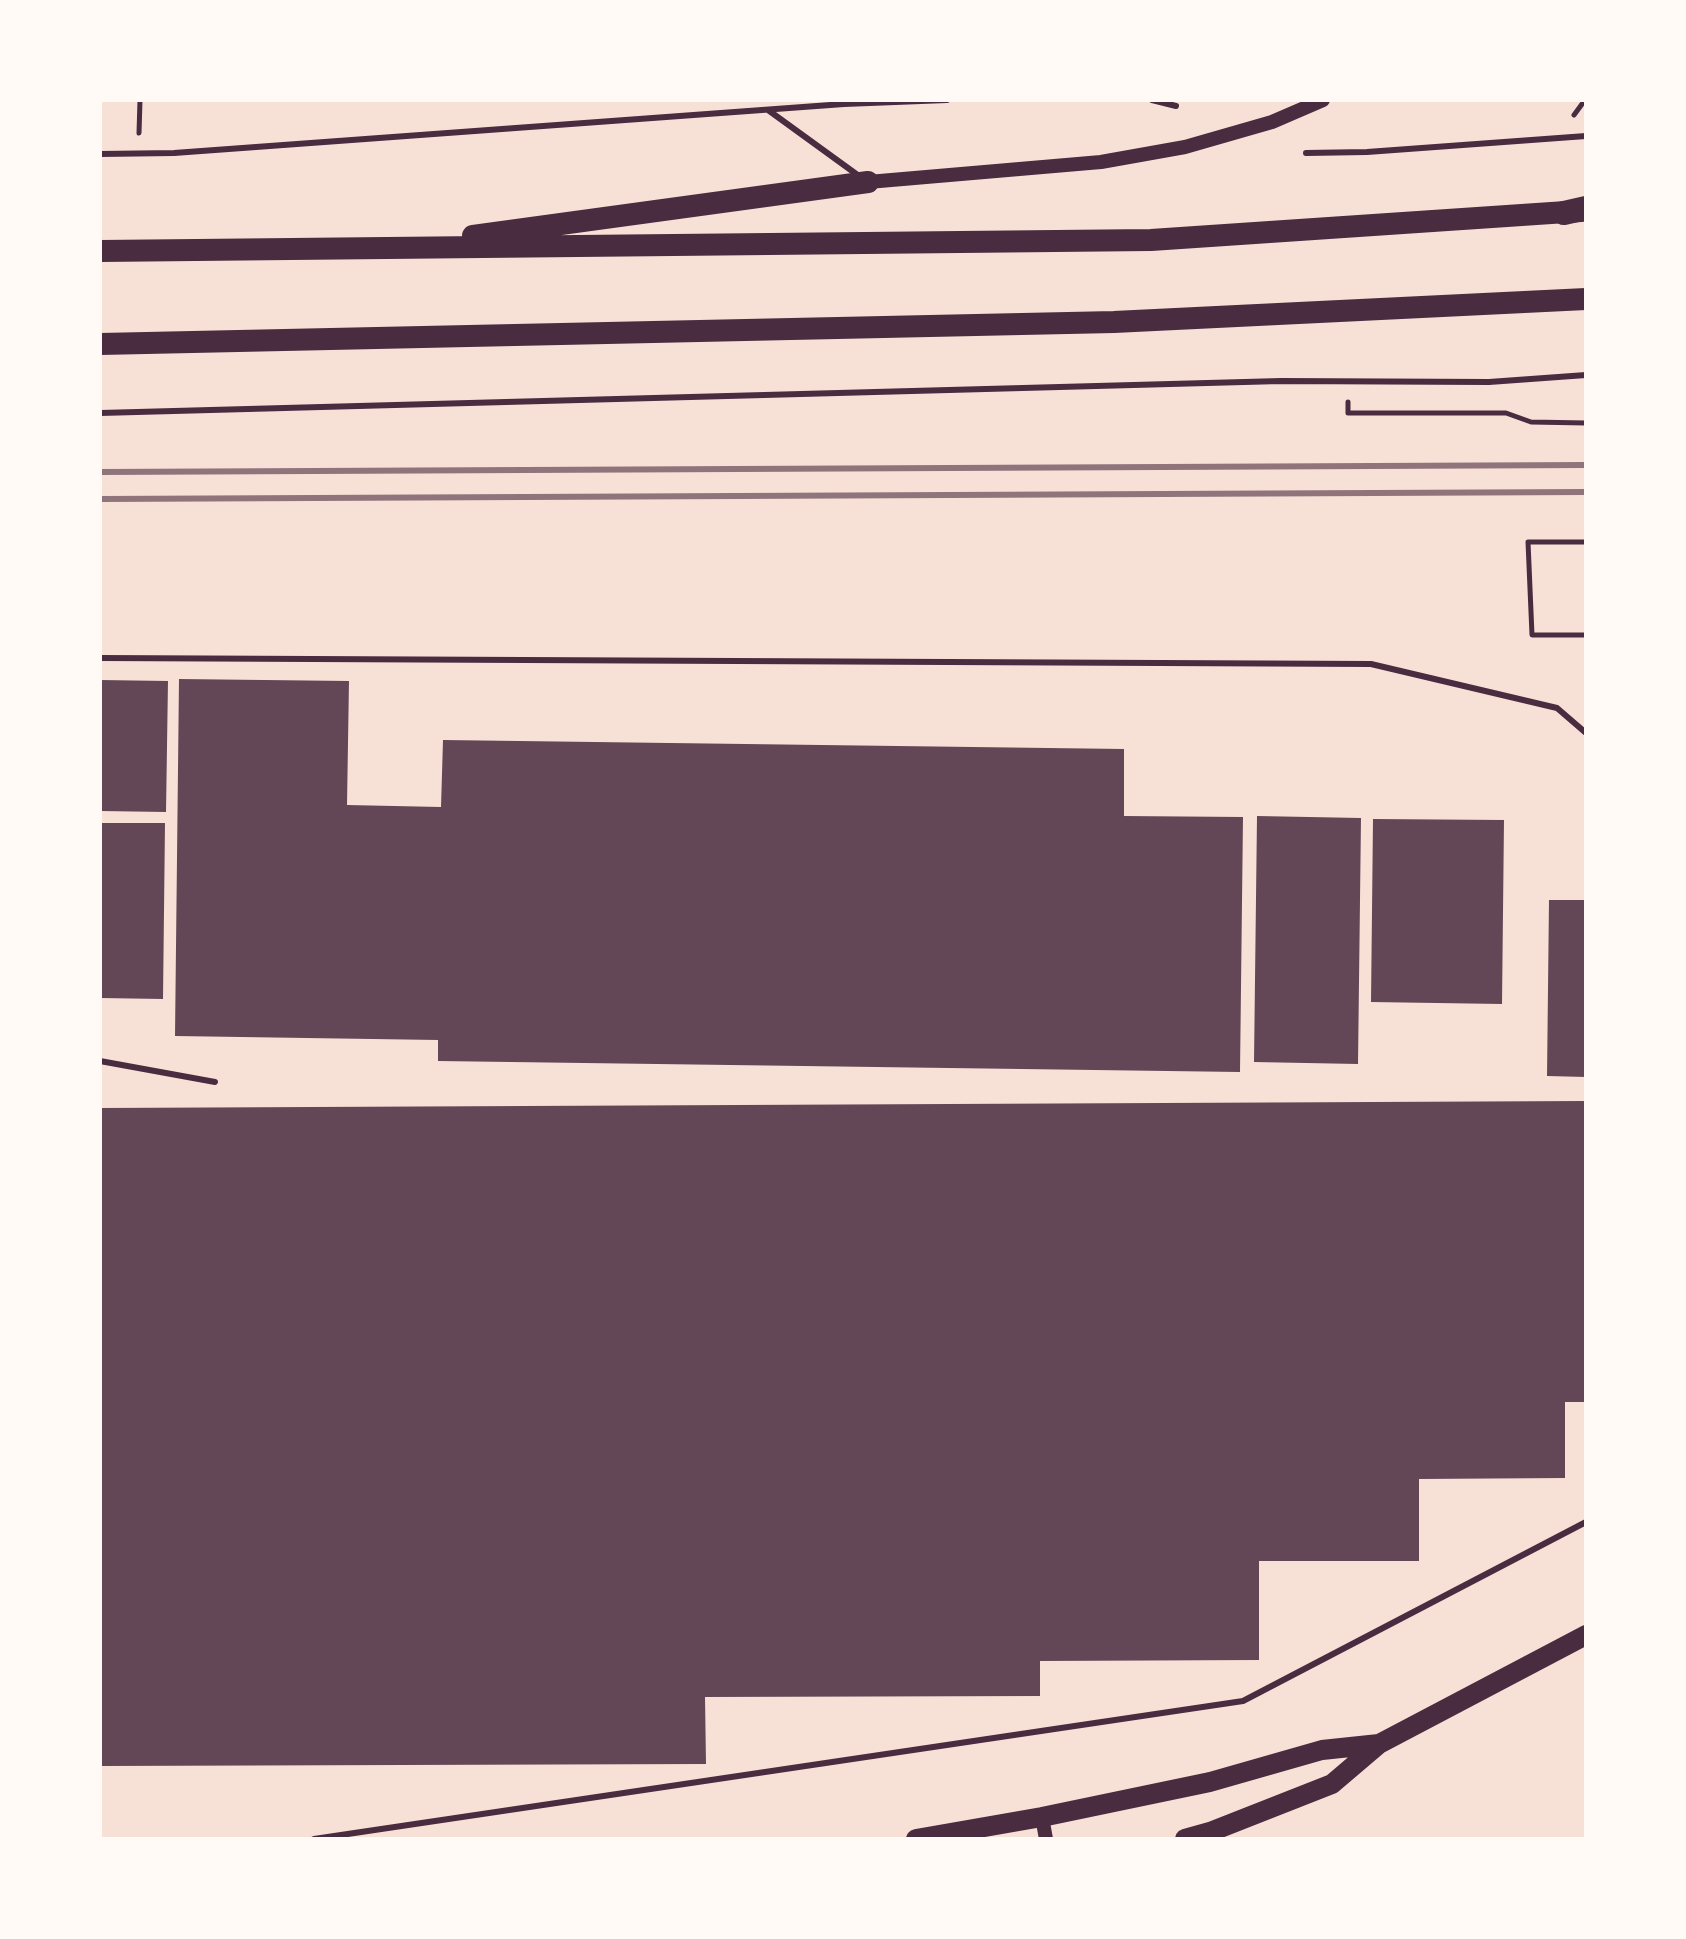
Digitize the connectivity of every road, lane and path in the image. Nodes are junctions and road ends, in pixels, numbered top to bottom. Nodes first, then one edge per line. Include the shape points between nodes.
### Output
1 (140, 100) edge
2 (947, 100) edge
3 (1152, 100) edge
4 (1323, 100) edge
5 (1176, 106) dead end
6 (768, 110) junction
7 (1586, 136) edge
8 (1306, 153) dead end
9 (100, 154) edge
10 (138, 154) junction
11 (868, 182) junction
12 (1579, 210) edge
13 (372, 249) junction
14 (100, 251) edge
15 (1586, 299) edge
16 (100, 344) edge
17 (1586, 375) edge
18 (1347, 382) junction
19 (100, 413) edge
20 (1586, 423) edge
21 (1586, 542) edge
22 (1586, 635) edge
23 (100, 658) edge
24 (1586, 733) edge
25 (100, 1061) edge
26 (215, 1082) dead end
27 (1586, 1522) edge
28 (1586, 1635) edge
29 (1379, 1744) junction
30 (1042, 1817) junction
31 (1206, 1836) edge
32 (314, 1839) edge
33 (916, 1839) edge
34 (1046, 1839) edge
35 (1185, 1839) edge

1 - 10 path
2 - 6 lane
3 - 5 lane
4 - 11 street via 1272,122 1185,147 1101,162
6 - 10 lane
6 - 11 lane
7 - 8 lane
9 - 10 lane
11 - 13 highway
12 - 13 highway via 1151,240
13 - 14 highway
15 - 16 highway via 1114,322
17 - 18 lane via 1489,382
18 - 19 lane
18 - 20 path via 1348,413 1506,413 1531,422
21 - 22 path via 1528,542 1532,635
23 - 24 lane via 1371,664 1557,708
25 - 26 lane
27 - 32 lane via 1243,1701
28 - 29 main road
29 - 30 main road via 1322,1750 1210,1782
29 - 31 main road via 1332,1784
30 - 33 main road
30 - 34 street
31 - 35 main road

